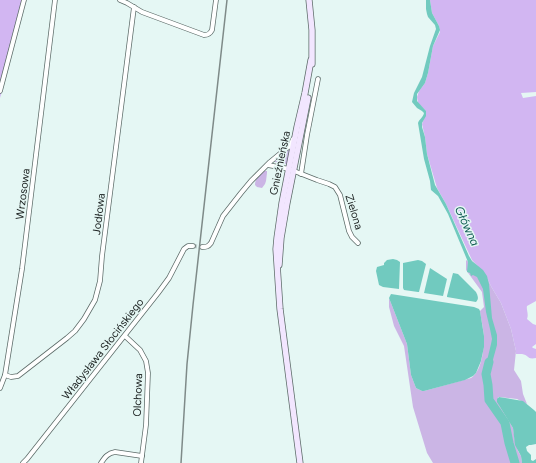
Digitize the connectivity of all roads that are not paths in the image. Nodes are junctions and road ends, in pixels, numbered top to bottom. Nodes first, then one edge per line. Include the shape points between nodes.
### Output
1 (24, 0) edge
2 (55, 0) edge
3 (120, 0) edge
4 (216, 0) edge
5 (309, 0) edge
6 (134, 7) junction
7 (311, 60) junction
8 (318, 80) dead end
9 (0, 91) edge
10 (297, 127) junction
11 (268, 165) junction
12 (291, 170) junction
13 (301, 174) junction
14 (358, 243) dead end
15 (193, 246) dead end
16 (202, 247) dead end
17 (125, 336) junction
18 (5, 375) junction
19 (0, 388) edge
20 (142, 456) junction
21 (23, 463) edge
22 (101, 463) edge
23 (141, 463) edge
24 (300, 463) edge

1 - 9 street
2 - 18 street, Wrzosowa via 22,269
3 - 6 street
4 - 6 street via 212,30 208,35
5 - 7 main road, Gnieźnieńska
6 - 18 street, Jodłowa via 100,281 95,300 75,331 67,338 18,376
7 - 10 main road, Gnieźnieńska
7 - 12 main road, Gnieźnieńska via 309,93
8 - 13 street
10 - 11 street via 290,146
10 - 12 main road, Gnieźnieńska
11 - 12 street, Zielona
11 - 16 street via 229,208 209,246
12 - 13 street, Zielona
12 - 24 main road, Gnieźnieńska via 282,204 276,258 281,324
13 - 14 street, Zielona via 335,187 340,195 349,230
15 - 17 street, Władysława Słocińskiego via 184,249 163,287
17 - 20 street, Olchowa via 140,350 146,361 148,373
17 - 21 street, Władysława Słocińskiego
18 - 19 street, Wrzosowa
20 - 22 street via 115,452 107,455
20 - 23 street, Olchowa

